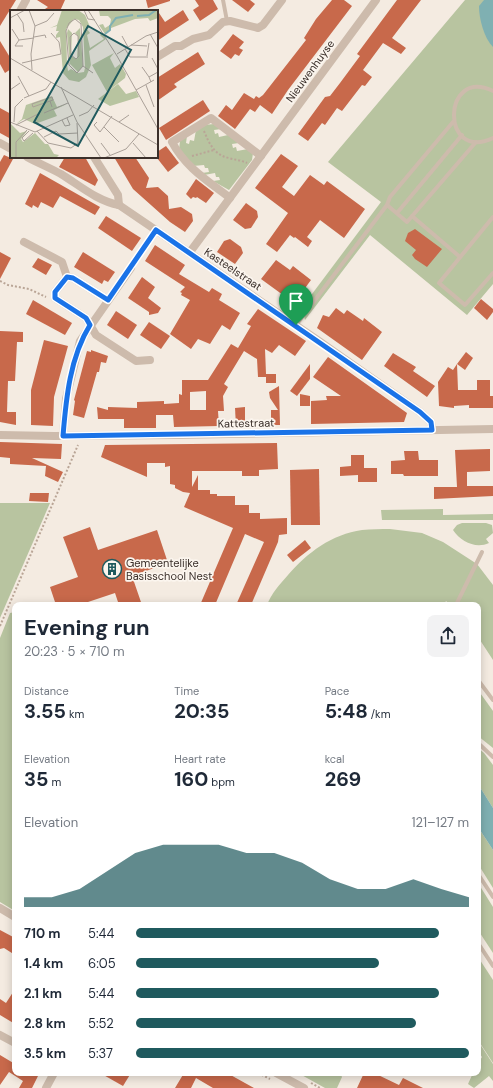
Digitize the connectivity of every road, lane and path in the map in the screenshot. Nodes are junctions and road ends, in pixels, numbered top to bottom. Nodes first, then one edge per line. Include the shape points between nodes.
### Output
1 (26, 0) edge
2 (223, 0) edge
3 (282, 0) edge
4 (376, 0) edge
5 (21, 10) edge
6 (227, 22) junction
7 (158, 57) edge
8 (493, 91) edge
9 (453, 122) junction
10 (201, 124) junction
11 (462, 135) junction
12 (493, 138) edge
13 (476, 142) junction
14 (0, 143) edge
15 (10, 148) edge
16 (214, 150) junction
17 (261, 156) junction
18 (29, 158) edge
19 (95, 158) edge
20 (183, 159) junction
21 (254, 166) junction
22 (230, 198) junction
23 (119, 205) junction
24 (387, 205) junction
25 (397, 213) junction
26 (412, 216) junction
27 (493, 217) edge
28 (156, 230) junction
29 (24, 242) dead end
30 (190, 252) junction
31 (460, 257) junction
32 (130, 268) joint
33 (493, 273) edge
34 (67, 277) junction
35 (0, 281) edge
36 (55, 298) junction
37 (108, 300) junction
38 (90, 325) junction
39 (296, 325) junction
40 (150, 360) dead end
41 (493, 428) edge
42 (432, 430) junction
43 (0, 435) edge
44 (63, 436) junction
45 (82, 436) junction
46 (482, 552) dead end
47 (457, 602) edge
48 (0, 626) edge
49 (481, 684) edge
50 (493, 700) edge
51 (481, 746) edge
52 (493, 757) edge
53 (481, 879) edge
54 (493, 897) edge
55 (0, 908) edge
56 (12, 915) edge
57 (481, 948) edge
58 (493, 966) edge
59 (0, 1035) edge
60 (12, 1041) edge
61 (52, 1076) edge
62 (282, 1076) edge
63 (46, 1088) edge
64 (304, 1088) edge

1 - 5 street
2 - 6 lane
3 - 6 street via 258,28
4 - 17 street, Nieuwenhuyse
6 - 7 street via 223,22 209,35 175,46
8 - 9 lane via 479,88 462,94 454,105
9 - 11 lane
9 - 24 lane via 390,197
10 - 16 path
10 - 17 street via 211,118
10 - 20 street via 172,142
11 - 13 lane
11 - 25 lane
12 - 13 lane
13 - 26 lane
14 - 15 street
16 - 20 path
16 - 21 path via 223,156
17 - 21 street, Nieuwenhuyse
18 - 23 street, Kasteelstraat via 109,203
19 - 23 street via 118,195
20 - 22 street
21 - 22 street, Nieuwenhuyse
22 - 30 street, Nieuwenhuyse
23 - 28 street, Kasteelstraat
24 - 25 lane
24 - 39 lane
25 - 26 lane via 407,222
26 - 31 lane
27 - 31 lane
28 - 30 street, Kasteelstraat
28 - 32 path
29 - 34 street via 62,262
30 - 39 street, Kasteelstraat
31 - 33 lane via 439,283 466,305
32 - 37 street
34 - 36 street via 55,292
34 - 37 street via 73,278
35 - 36 path
36 - 38 street via 86,318
37 - 38 street
38 - 40 street via 96,335 136,360
38 - 44 street via 80,341 69,385
39 - 42 street, Kasteelstraat via 420,412 431,422
41 - 42 street, Kattestraat
42 - 45 street, Kattestraat
43 - 44 street, Kattestraat
44 - 45 street, Kattestraat
45 - 48 path
46 - 47 lane
49 - 50 lane
51 - 52 lane
53 - 54 lane
55 - 56 street
57 - 58 lane
59 - 60 street
61 - 63 street
62 - 64 street

